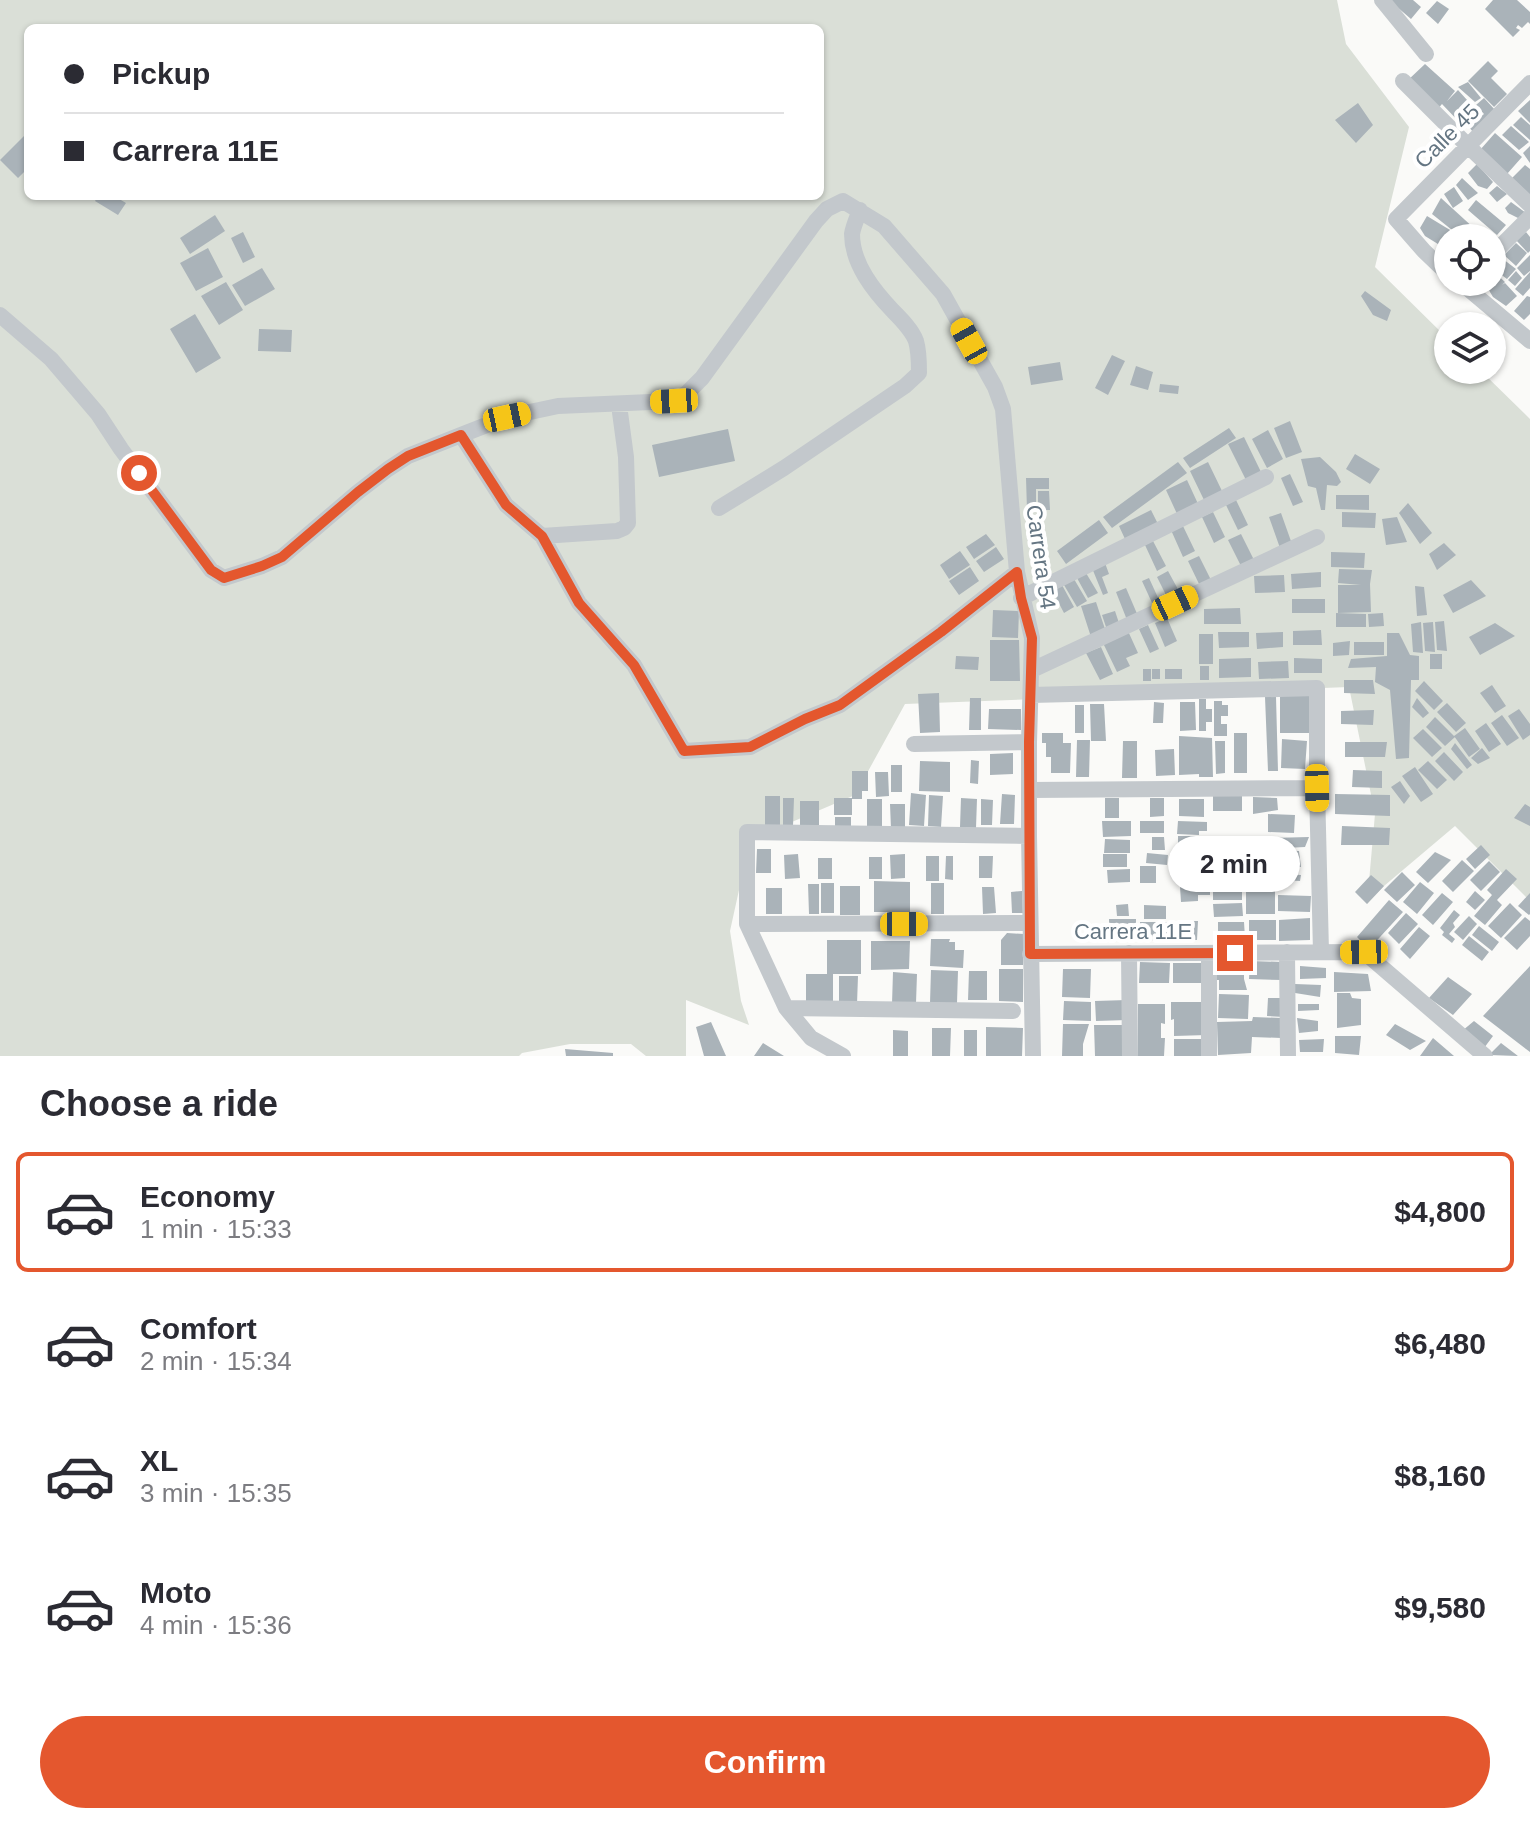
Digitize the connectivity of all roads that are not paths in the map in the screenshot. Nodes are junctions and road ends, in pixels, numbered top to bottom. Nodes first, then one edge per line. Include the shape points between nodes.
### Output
1 (1382, 0) edge
2 (1426, 54) dead end
3 (1403, 81) dead end
4 (1530, 83) edge
5 (1468, 146) junction
6 (1530, 205) edge
7 (860, 210) junction
8 (1530, 217) edge
9 (1506, 241) edge
10 (1434, 261) edge
11 (1478, 296) edge
12 (0, 315) edge
13 (1530, 341) edge
14 (619, 405) junction
15 (461, 435) junction
16 (1266, 477) dead end
17 (719, 508) dead end
18 (542, 536) junction
19 (1317, 537) dead end
20 (1017, 572) junction
21 (1021, 598) junction
22 (1032, 670) junction
23 (1031, 695) junction
24 (1029, 742) junction
25 (914, 744) dead end
26 (1317, 788) junction
27 (1030, 790) junction
28 (1029, 836) junction
29 (1030, 923) junction
30 (747, 924) junction
31 (1287, 952) junction
32 (1321, 952) junction
33 (1129, 953) junction
34 (1209, 953) junction
35 (1030, 954) junction
36 (786, 1008) junction
37 (1013, 1011) dead end
38 (843, 1056) edge
39 (1033, 1056) edge
40 (1130, 1056) edge
41 (1209, 1056) edge
42 (1288, 1056) edge
43 (1485, 1056) edge

1 - 2 street
3 - 5 street
4 - 5 street, Calle 45
5 - 6 street
5 - 10 street, Calle 45 via 1396,219
7 - 14 street via 843,201 827,209 687,393 674,401
7 - 17 street via 852,233 855,253 865,277 915,339 919,373
7 - 20 street, Carrera 54 via 884,226 943,294 995,387 1003,409
8 - 9 street
11 - 13 street
12 - 15 street via 51,359 98,414 211,570 224,578 282,557 388,469
14 - 15 street via 558,406 507,417
14 - 18 street via 628,523 617,531
15 - 18 street via 506,505
16 - 21 street
18 - 20 street via 579,603 634,665 684,751 750,747 840,705
19 - 22 street
20 - 21 street, Carrera 54
21 - 22 street, Carrera 54 via 1032,638
22 - 23 street, Carrera 54
23 - 24 street, Carrera 54
23 - 26 street via 1317,688
24 - 25 street
24 - 27 street, Carrera 54
26 - 27 street
26 - 32 street
27 - 28 street, Carrera 54
28 - 29 street, Carrera 54
28 - 30 street via 747,832
29 - 30 street
29 - 35 street, Carrera 54
30 - 36 street
31 - 32 street, Carrera 11E
31 - 34 street, Carrera 11E
31 - 42 street
32 - 43 street, Carrera 11E via 1364,952
33 - 34 street, Carrera 11E
33 - 35 street, Carrera 11E
33 - 40 street
34 - 41 street
35 - 39 street, Carrera 54
36 - 37 street
36 - 38 street via 811,1038

